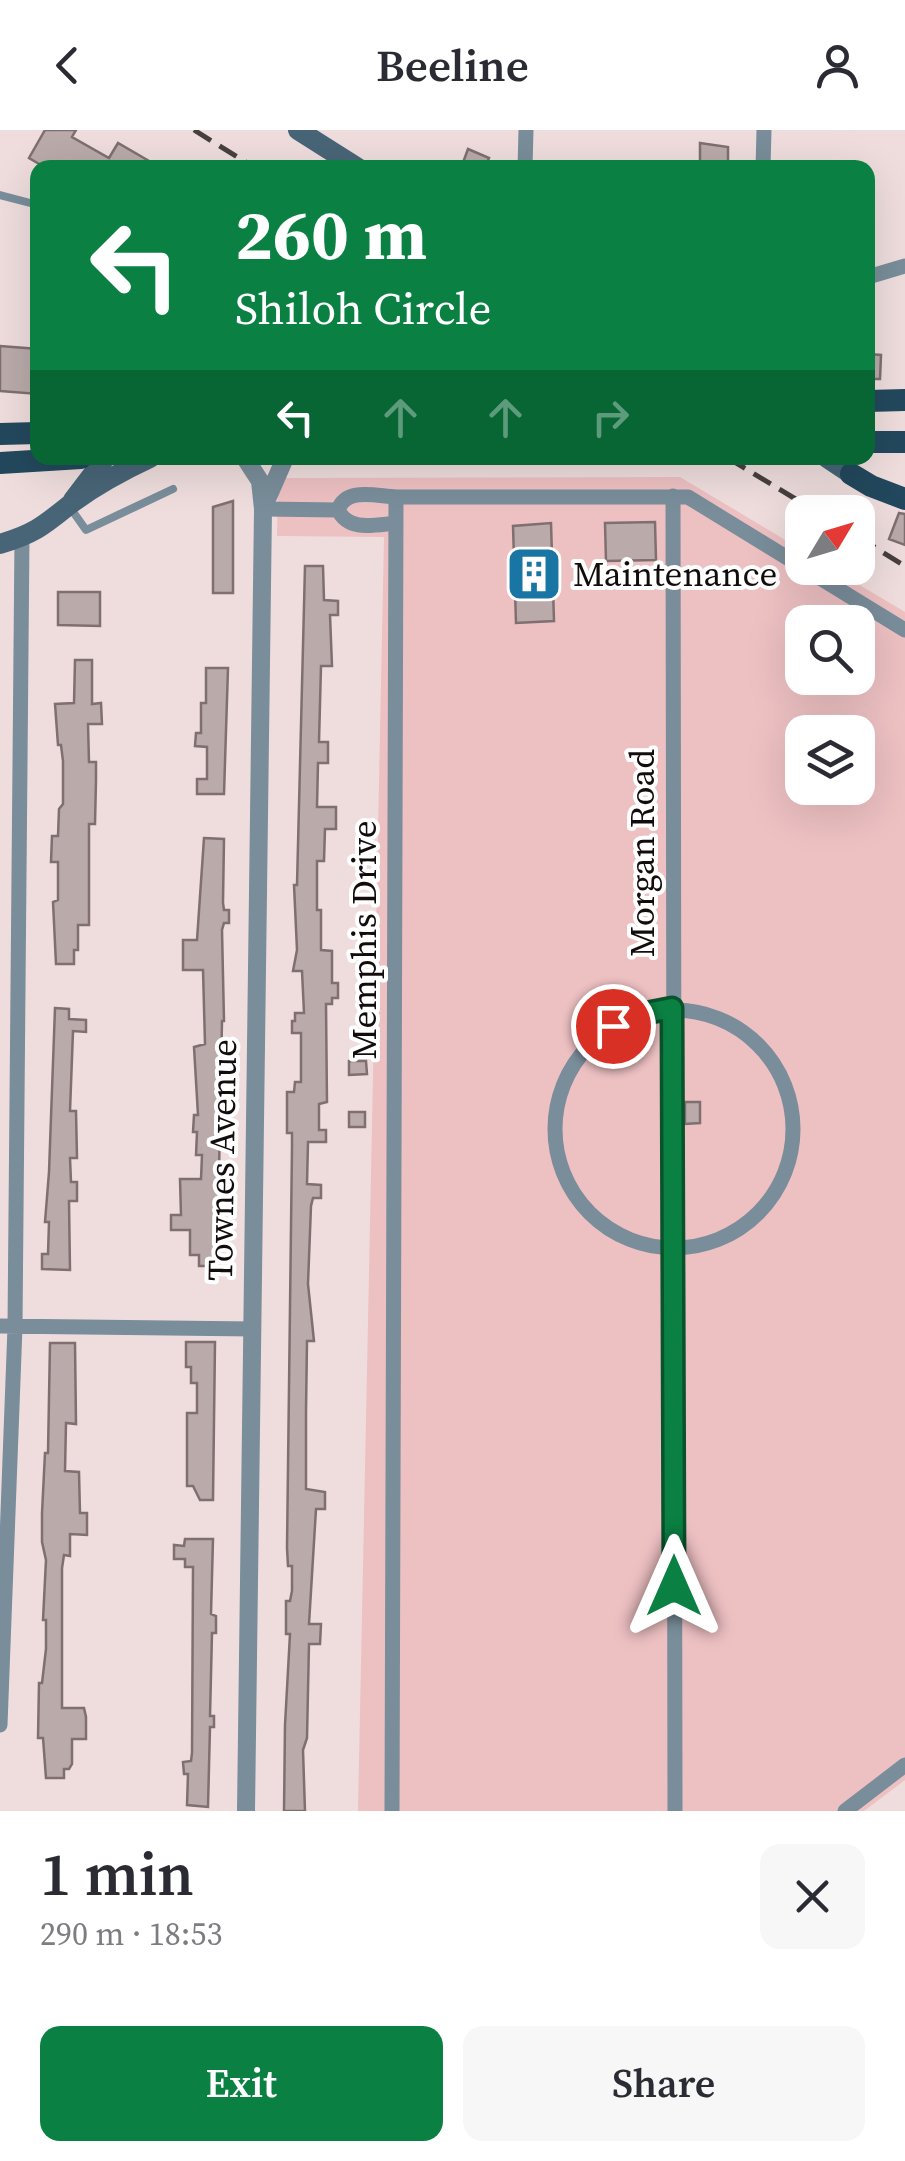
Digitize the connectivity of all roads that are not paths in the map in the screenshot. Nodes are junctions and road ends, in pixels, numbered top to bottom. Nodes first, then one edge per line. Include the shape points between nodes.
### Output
1 (298, 130) edge
2 (526, 130) edge
3 (764, 130) edge
4 (345, 160) edge
5 (525, 160) edge
6 (763, 160) edge
7 (0, 194) edge
8 (30, 203) edge
9 (905, 266) edge
10 (875, 275) edge
11 (875, 400) edge
12 (905, 400) edge
13 (30, 433) edge
14 (0, 434) edge
15 (875, 442) edge
16 (905, 442) edge
17 (30, 461) edge
18 (0, 463) edge
19 (97, 465) edge
20 (135, 465) edge
21 (250, 465) edge
22 (283, 465) edge
23 (838, 465) edge
24 (851, 474) joint
25 (173, 489) dead end
26 (673, 496) junction
27 (396, 497) junction
28 (905, 499) edge
29 (69, 506) junction
30 (263, 510) junction
31 (338, 510) junction
32 (396, 523) junction
33 (22, 538) junction
34 (0, 544) edge
35 (905, 630) edge
36 (672, 1008) junction
37 (673, 1250) junction
38 (8, 1326) edge
39 (253, 1329) junction
40 (0, 1725) edge
41 (905, 1765) edge
42 (246, 1811) edge
43 (392, 1811) edge
44 (675, 1811) edge
45 (845, 1811) edge

1 - 4 main road
2 - 5 street
3 - 6 street
7 - 8 lane
9 - 10 street
11 - 12 main road
13 - 14 main road
15 - 16 main road
17 - 18 main road
19 - 29 main road
20 - 29 main road
21 - 30 street, Townes Avenue via 260,481
22 - 30 street, Townes Avenue
23 - 24 main road
24 - 28 main road
25 - 29 lane via 86,530
26 - 27 street
26 - 35 street via 688,497
26 - 36 street, Morgan Road
27 - 31 street via 348,495
27 - 32 street, Memphis Drive
29 - 33 main road
30 - 31 street
30 - 39 street, Townes Avenue
31 - 32 street via 353,526
32 - 43 street, Memphis Drive
33 - 34 main road
33 - 38 street
36 - 37 street, Morgan Road
36 - 37 street via 631,1016 595,1037 569,1069 555,1108 555,1150 569,1189 596,1221 632,1242
36 - 37 street via 709,1014 743,1031 770,1058 788,1091 794,1129 788,1166 771,1200 744,1227 710,1244
37 - 44 street, Morgan Road
38 - 39 street
38 - 40 street
39 - 42 street, Townes Avenue
41 - 45 street

